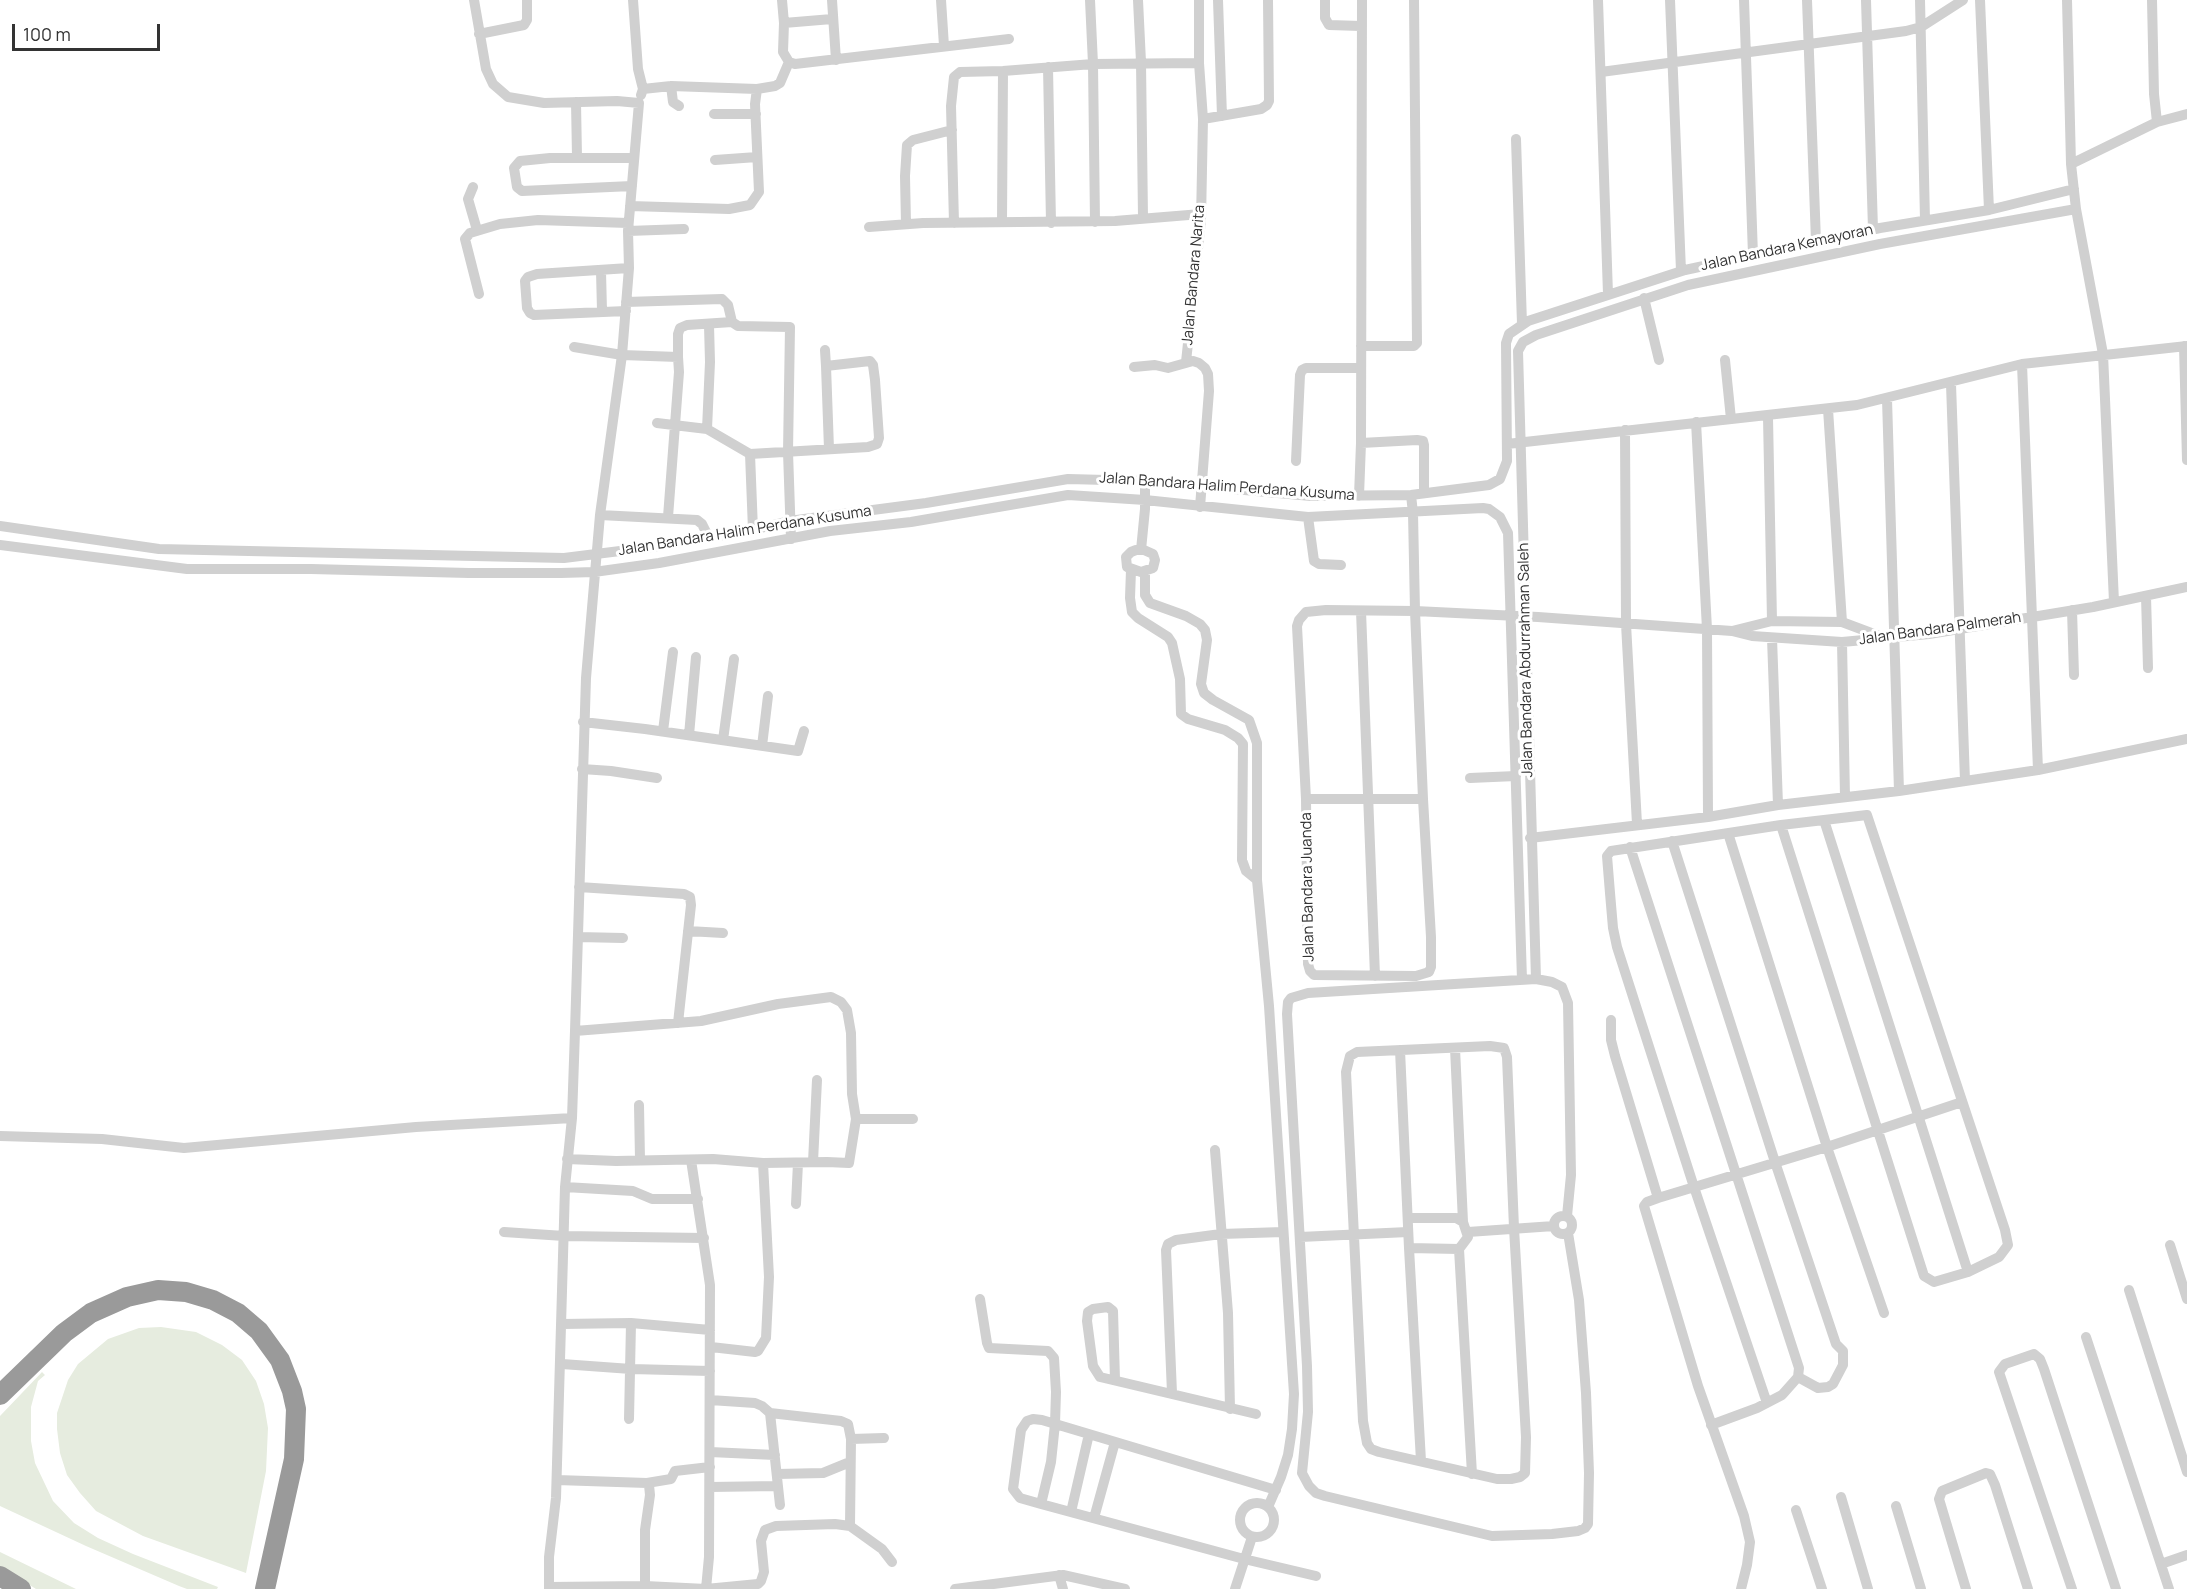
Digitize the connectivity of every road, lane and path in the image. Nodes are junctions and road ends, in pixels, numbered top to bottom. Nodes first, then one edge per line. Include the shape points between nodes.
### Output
1 (474, 0) edge
2 (527, 0) edge
3 (633, 0) edge
4 (782, 0) edge
5 (832, 0) edge
6 (941, 0) edge
7 (1090, 0) edge
8 (1138, 0) edge
9 (1199, 0) edge
10 (1218, 0) edge
11 (1268, 0) edge
12 (1325, 0) edge
13 (1362, 0) edge
14 (1414, 0) edge
15 (1598, 0) edge
16 (1670, 0) edge
17 (1744, 0) edge
18 (1807, 0) edge
19 (1866, 0) edge
20 (1920, 0) edge
21 (1963, 0) edge
22 (1980, 0) edge
23 (2067, 0) edge
24 (2152, 0) edge
25 (832, 19) junction
26 (784, 23) junction
27 (1361, 26) junction
28 (1921, 27) junction
29 (479, 33) junction
30 (1866, 35) junction
31 (1010, 39) dead end
32 (1808, 43) junction
33 (944, 46) junction
34 (1746, 53) junction
35 (836, 60) junction
36 (789, 62) junction
37 (1142, 62) junction
38 (1672, 62) junction
39 (1198, 63) junction
40 (1092, 64) junction
41 (1048, 67) junction
42 (1003, 71) junction
43 (1601, 72) junction
44 (671, 86) junction
45 (643, 88) junction
46 (757, 89) junction
47 (576, 102) junction
48 (639, 103) junction
49 (679, 106) dead end
50 (714, 114) dead end
51 (756, 114) junction
52 (2187, 114) edge
53 (1222, 116) junction
54 (1203, 119) junction
55 (2157, 122) junction
56 (952, 130) junction
57 (1516, 139) dead end
58 (576, 157) junction
59 (757, 157) junction
60 (634, 158) junction
61 (715, 160) dead end
62 (2071, 164) junction
63 (632, 186) junction
64 (473, 187) dead end
65 (2074, 189) junction
66 (630, 206) junction
67 (2076, 209) junction
68 (1989, 210) junction
69 (1201, 217) junction
70 (1143, 218) junction
71 (1925, 220) junction
72 (1002, 222) junction
73 (1095, 222) junction
74 (954, 223) junction
75 (1051, 223) junction
76 (906, 224) junction
77 (628, 227) junction
78 (869, 227) dead end
79 (684, 229) dead end
80 (1873, 229) junction
81 (477, 230) junction
82 (1816, 241) junction
83 (1753, 255) junction
84 (621, 269) junction
85 (600, 271) junction
86 (1681, 272) junction
87 (479, 294) dead end
88 (1608, 294) junction
89 (1644, 298) junction
90 (616, 309) junction
91 (732, 322) junction
92 (1522, 324) junction
93 (708, 325) junction
94 (1509, 334) junction
95 (1522, 342) junction
96 (1361, 346) junction
97 (2186, 346) edge
98 (574, 347) dead end
99 (825, 350) dead end
100 (614, 353) junction
101 (2103, 354) junction
102 (678, 357) junction
103 (1659, 360) dead end
104 (1725, 360) dead end
105 (1186, 362) junction
106 (2022, 364) junction
107 (826, 366) junction
108 (1134, 367) dead end
109 (1361, 368) junction
110 (1951, 384) junction
111 (1887, 399) junction
112 (1828, 409) junction
113 (1768, 417) junction
114 (1731, 419) junction
115 (1696, 422) junction
116 (657, 423) dead end
117 (676, 424) junction
118 (707, 429) junction
119 (1624, 430) junction
120 (1521, 441) junction
121 (1361, 444) junction
122 (1507, 444) junction
123 (829, 449) junction
124 (788, 452) junction
125 (750, 454) junction
126 (2187, 460) edge
127 (1296, 461) dead end
128 (1145, 481) junction
129 (1201, 487) junction
130 (1424, 493) junction
131 (1411, 495) junction
132 (1359, 496) junction
133 (1145, 505) junction
134 (1200, 507) junction
135 (1483, 508) joint
136 (1413, 513) junction
137 (600, 515) junction
138 (668, 517) junction
139 (1308, 517) junction
140 (789, 521) junction
141 (0, 526) edge
142 (753, 530) junction
143 (1508, 532) junction
144 (1523, 532) junction
145 (709, 537) junction
146 (791, 539) junction
147 (0, 544) edge
148 (1141, 550) junction
149 (596, 555) junction
150 (473, 556) junction
151 (1341, 565) dead end
152 (1131, 570) junction
153 (1145, 571) junction
154 (594, 572) junction
155 (472, 573) junction
156 (2187, 586) edge
157 (2146, 596) junction
158 (2115, 602) junction
159 (2072, 610) junction
160 (1361, 611) junction
161 (1415, 611) junction
162 (1510, 616) junction
163 (1526, 616) junction
164 (2031, 616) junction
165 (1772, 621) junction
166 (1842, 622) junction
167 (1626, 624) junction
168 (1960, 628) junction
169 (1707, 629) junction
170 (1732, 631) junction
171 (1882, 637) junction
172 (1895, 637) junction
173 (1772, 638) junction
174 (1842, 642) junction
175 (674, 652) dead end
176 (696, 657) dead end
177 (734, 659) dead end
178 (2148, 668) dead end
179 (2074, 675) dead end
180 (1204, 693) junction
181 (768, 696) dead end
182 (1182, 697) junction
183 (583, 723) junction
184 (663, 731) junction
185 (804, 731) dead end
186 (689, 735) junction
187 (2187, 739) edge
188 (723, 740) junction
189 (1257, 743) junction
190 (1243, 744) junction
191 (762, 746) junction
192 (582, 769) junction
193 (2038, 770) junction
194 (1516, 776) junction
195 (657, 778) dead end
196 (1470, 778) dead end
197 (1965, 781) junction
198 (1899, 791) junction
199 (1845, 797) junction
200 (1306, 799) junction
201 (1423, 799) junction
202 (1368, 800) junction
203 (1778, 805) junction
204 (1708, 817) junction
205 (1824, 820) junction
206 (1638, 824) junction
207 (1781, 825) junction
208 (1728, 833) junction
209 (1530, 838) junction
210 (1672, 841) junction
211 (1630, 847) junction
212 (1257, 880) junction
213 (579, 887) junction
214 (688, 931) junction
215 (723, 933) dead end
216 (578, 937) junction
217 (623, 938) dead end
218 (1375, 976) junction
219 (1536, 979) junction
220 (1522, 980) junction
221 (1611, 1020) dead end
222 (678, 1023) junction
223 (575, 1031) junction
224 (1455, 1048) junction
225 (1400, 1050) junction
226 (817, 1080) dead end
227 (1962, 1102) junction
228 (639, 1105) dead end
229 (1920, 1117) junction
230 (572, 1118) junction
231 (856, 1119) junction
232 (913, 1119) dead end
233 (1878, 1131) junction
234 (0, 1136) edge
235 (1827, 1147) junction
236 (1215, 1149) dead end
237 (567, 1159) junction
238 (640, 1160) junction
239 (692, 1160) junction
240 (813, 1162) junction
241 (1775, 1162) junction
242 (763, 1163) junction
243 (798, 1163) junction
244 (1735, 1173) junction
245 (566, 1187) junction
246 (1694, 1187) junction
247 (1658, 1198) junction
248 (698, 1199) junction
249 (796, 1204) dead end
250 (1567, 1216) junction
251 (1408, 1218) junction
252 (1554, 1226) junction
253 (1466, 1227) junction
254 (1514, 1228) junction
255 (504, 1232) dead end
256 (1408, 1232) junction
257 (1283, 1233) junction
258 (1568, 1233) junction
259 (1221, 1234) junction
260 (1354, 1235) junction
261 (564, 1236) junction
262 (1300, 1237) junction
263 (704, 1238) junction
264 (2170, 1245) dead end
265 (1409, 1248) junction
266 (1459, 1249) junction
267 (1968, 1272) junction
268 (2129, 1290) dead end
269 (981, 1299) dead end
270 (2187, 1299) edge
271 (1884, 1313) dead end
272 (631, 1323) junction
273 (562, 1324) junction
274 (711, 1330) junction
275 (2086, 1337) dead end
276 (711, 1347) junction
277 (562, 1364) junction
278 (631, 1369) junction
279 (710, 1371) junction
280 (1798, 1377) junction
281 (1115, 1380) junction
282 (1172, 1394) junction
283 (0, 1395) edge
284 (710, 1400) junction
285 (1767, 1402) junction
286 (1230, 1408) junction
287 (770, 1413) junction
288 (1256, 1414) dead end
289 (629, 1419) dead end
290 (1055, 1424) junction
291 (1712, 1425) junction
292 (1089, 1434) junction
293 (884, 1438) dead end
294 (851, 1439) junction
295 (1115, 1442) junction
296 (710, 1452) junction
297 (774, 1455) junction
298 (1422, 1461) junction
299 (850, 1462) junction
300 (710, 1467) junction
301 (2187, 1472) edge
302 (777, 1474) junction
303 (1472, 1474) junction
304 (557, 1480) junction
305 (647, 1483) junction
306 (778, 1486) junction
307 (710, 1487) junction
308 (1276, 1490) junction
309 (1841, 1497) dead end
310 (1041, 1504) junction
311 (780, 1505) dead end
312 (1896, 1506) dead end
313 (1268, 1507) junction
314 (1796, 1510) dead end
315 (1071, 1512) junction
316 (1094, 1518) junction
317 (850, 1526) junction
318 (1252, 1537) junction
319 (2187, 1555) edge
320 (1244, 1559) junction
321 (892, 1562) dead end
322 (2161, 1564) junction
323 (1059, 1575) junction
324 (0, 1576) edge
325 (1316, 1576) dead end
326 (1048, 1577) junction
327 (645, 1586) junction
328 (989, 1587) edge
329 (549, 1588) edge
330 (1119, 1588) edge
331 (21, 1589) edge
332 (265, 1589) edge
333 (706, 1589) edge
334 (955, 1589) edge
335 (1051, 1589) edge
336 (1063, 1589) edge
337 (1235, 1589) edge
338 (1741, 1589) edge
339 (1822, 1589) edge
340 (1868, 1589) edge
341 (1921, 1589) edge
342 (1966, 1589) edge
343 (2028, 1589) edge
344 (2072, 1589) edge
345 (2116, 1589) edge
346 (2169, 1589) edge

1 - 29 street
2 - 29 street via 528,20 524,25
3 - 45 street
4 - 26 street
5 - 25 street
6 - 33 street
7 - 40 street
8 - 37 street
9 - 39 street, Jalan Bandara Narita
10 - 53 street
11 - 53 street via 1269,101 1261,109
12 - 27 street via 1329,25
13 - 27 street
14 - 96 street via 1418,338 1414,346
15 - 43 street
16 - 38 street
17 - 34 street
18 - 32 street
19 - 30 street
20 - 28 street
21 - 28 street
22 - 68 street
23 - 62 street
24 - 55 street
25 - 26 street
25 - 35 street
26 - 36 street via 783,52
27 - 96 street
28 - 30 street
28 - 71 street
29 - 47 street via 486,69 492,84 502,93 526,102
30 - 32 street
30 - 80 street
31 - 33 street
32 - 34 street
32 - 82 street
33 - 35 street
34 - 38 street
34 - 83 street
35 - 36 street
36 - 46 street via 780,83
37 - 39 street
37 - 40 street
37 - 70 street
38 - 43 street
38 - 86 street
39 - 54 street, Jalan Bandara Narita
40 - 41 street
40 - 73 street
41 - 42 street
41 - 75 street
42 - 56 street via 960,72 954,76
42 - 72 street
43 - 88 street
44 - 45 street
44 - 46 street
44 - 49 street via 673,102
45 - 48 street
46 - 51 street
47 - 48 street
47 - 58 street
48 - 60 street
50 - 51 street
51 - 59 street
52 - 55 street
53 - 54 street
54 - 69 street, Jalan Bandara Narita
55 - 62 street
56 - 74 street
56 - 76 street via 913,140 908,145 904,176
57 - 92 street
58 - 60 street
58 - 63 street via 518,162 514,168 516,187 525,191
59 - 61 street
59 - 66 street via 759,192 750,205 729,209
60 - 63 street
62 - 65 street
63 - 66 street
64 - 81 street via 468,199
65 - 67 street
65 - 68 street, Jalan Bandara Kemayoran
66 - 77 street
67 - 89 street, Jalan Bandara Kemayoran via 1880,244
67 - 101 street
68 - 71 street, Jalan Bandara Kemayoran
69 - 70 street
69 - 105 street, Jalan Bandara Narita
70 - 73 street
71 - 80 street, Jalan Bandara Kemayoran
72 - 74 street
72 - 75 street
73 - 75 street
74 - 76 street
76 - 78 street
77 - 79 street
77 - 81 street via 537,220
77 - 84 street
80 - 82 street, Jalan Bandara Kemayoran
81 - 87 street via 465,239
82 - 83 street, Jalan Bandara Kemayoran
83 - 86 street, Jalan Bandara Kemayoran
84 - 85 street
84 - 90 street
85 - 90 street
85 - 90 street via 531,275 525,281 529,311 534,315
86 - 88 street, Jalan Bandara Kemayoran
88 - 92 street, Jalan Bandara Kemayoran
89 - 95 street, Jalan Bandara Kemayoran
89 - 103 street
90 - 91 street via 722,299 727,302
90 - 100 street
91 - 93 street
91 - 124 street via 743,327 790,327
92 - 94 street, Jalan Bandara Kemayoran
93 - 102 street via 680,328
93 - 118 street
94 - 95 street
94 - 122 street
95 - 120 street, Jalan Bandara Abdurrahman Saleh via 1518,351
96 - 109 street
97 - 101 street
97 - 126 street
98 - 100 street
99 - 107 street
100 - 102 street
100 - 137 street
101 - 106 street
101 - 158 street
102 - 117 street
104 - 114 street
105 - 108 street via 1168,368
105 - 129 street, Jalan Bandara Narita via 1200,363 1209,381
106 - 110 street
106 - 164 street
107 - 123 street
107 - 123 street via 872,362 879,438 872,446
109 - 121 street
109 - 127 street via 1302,370
110 - 111 street
110 - 168 street
111 - 112 street
111 - 172 street
112 - 113 street
112 - 166 street
113 - 114 street
113 - 165 street
114 - 115 street
115 - 119 street
115 - 169 street
116 - 117 street
117 - 118 street
117 - 138 street
118 - 125 street
119 - 120 street
119 - 167 street
120 - 122 street
120 - 144 street, Jalan Bandara Abdurrahman Saleh
121 - 130 street via 1422,441
121 - 132 street
122 - 130 street, Jalan Bandara Halim Perdana Kusuma via 1504,471 1498,481
123 - 124 street
124 - 125 street
124 - 140 street
125 - 142 street
128 - 129 street, Jalan Bandara Halim Perdana Kusuma
128 - 133 street
128 - 140 street, Jalan Bandara Halim Perdana Kusuma via 1068,479
129 - 132 street, Jalan Bandara Halim Perdana Kusuma
129 - 134 street, Jalan Bandara Narita
130 - 131 street, Jalan Bandara Halim Perdana Kusuma
131 - 132 street, Jalan Bandara Halim Perdana Kusuma
131 - 136 street, Jalan Bandara Juanda
133 - 134 street, Jalan Bandara Halim Perdana Kusuma
133 - 146 street, Jalan Bandara Halim Perdana Kusuma via 1068,495
133 - 148 street
134 - 139 street, Jalan Bandara Halim Perdana Kusuma
135 - 136 street, Jalan Bandara Halim Perdana Kusuma
135 - 143 street, Jalan Bandara Abdurrahman Saleh via 1500,517
136 - 139 street, Jalan Bandara Halim Perdana Kusuma
136 - 161 street, Jalan Bandara Juanda
137 - 138 street
137 - 149 street
138 - 145 street via 697,520
139 - 151 street via 1314,561
140 - 142 street, Jalan Bandara Halim Perdana Kusuma
140 - 146 street
141 - 150 street, Jalan Bandara Halim Perdana Kusuma via 159,549
142 - 145 street, Jalan Bandara Halim Perdana Kusuma
143 - 144 street
143 - 162 street, Jalan Bandara Abdurrahman Saleh
144 - 163 street, Jalan Bandara Abdurrahman Saleh
145 - 149 street, Jalan Bandara Halim Perdana Kusuma
146 - 154 street, Jalan Bandara Halim Perdana Kusuma
147 - 155 street, Jalan Bandara Halim Perdana Kusuma via 187,570 311,568
148 - 152 street via 1126,557
148 - 153 street via 1155,558 1153,568
149 - 150 street, Jalan Bandara Halim Perdana Kusuma
149 - 154 street
150 - 155 street
152 - 153 street
152 - 182 street via 1132,612 1171,639
153 - 180 street via 1145,595 1150,603 1186,616 1205,630
154 - 155 street, Jalan Bandara Halim Perdana Kusuma
154 - 183 street
156 - 157 street, Jalan Bandara Palmerah
157 - 158 street, Jalan Bandara Palmerah
157 - 178 street
158 - 159 street, Jalan Bandara Palmerah
159 - 164 street, Jalan Bandara Palmerah
159 - 179 street
160 - 161 street, Jalan Bandara Juanda
160 - 200 street, Jalan Bandara Juanda via 1306,612 1297,626
160 - 202 street
161 - 162 street, Jalan Bandara Juanda
161 - 201 street, Jalan Bandara Juanda
162 - 163 street, Jalan Bandara Palmerah
162 - 194 street, Jalan Bandara Abdurrahman Saleh
163 - 167 street, Jalan Bandara Palmerah
163 - 209 street, Jalan Bandara Abdurrahman Saleh
164 - 168 street, Jalan Bandara Palmerah
164 - 193 street
165 - 166 street
165 - 170 street
166 - 171 street
167 - 169 street, Jalan Bandara Palmerah
167 - 206 street
168 - 172 street, Jalan Bandara Palmerah
168 - 197 street
169 - 170 street, Jalan Bandara Palmerah
169 - 204 street
170 - 173 street, Jalan Bandara Palmerah
171 - 172 street, Jalan Bandara Palmerah
171 - 174 street, Jalan Bandara Palmerah
172 - 198 street
173 - 174 street, Jalan Bandara Palmerah
173 - 203 street
174 - 199 street
175 - 184 street
176 - 186 street
177 - 188 street
180 - 182 street
180 - 189 street via 1249,720
181 - 191 street
182 - 190 street via 1179,712 1184,717 1226,730
183 - 184 street
183 - 192 street
184 - 186 street
185 - 191 street via 798,751
186 - 188 street
187 - 193 street
188 - 191 street
189 - 190 street
189 - 212 street
190 - 212 street via 1242,860 1246,871
192 - 195 street
192 - 213 street
193 - 197 street
194 - 196 street
194 - 220 street, Jalan Bandara Abdurrahman Saleh
197 - 198 street
198 - 199 street
199 - 203 street
200 - 202 street
200 - 218 street, Jalan Bandara Juanda via 1310,971 1316,975
201 - 202 street
201 - 218 street, Jalan Bandara Juanda via 1431,970 1416,976
202 - 218 street
203 - 204 street
204 - 206 street
205 - 207 street
205 - 227 street via 1863,814 1868,817
205 - 229 street
206 - 209 street
207 - 208 street
207 - 233 street
208 - 210 street
208 - 235 street
209 - 219 street, Jalan Bandara Abdurrahman Saleh
210 - 211 street
210 - 241 street
211 - 244 street
211 - 246 street via 1614,849 1607,856 1613,928
212 - 257 street
213 - 214 street via 684,894 691,900
213 - 216 street
214 - 215 street
214 - 222 street
216 - 217 street
216 - 223 street
219 - 220 street
219 - 250 street via 1562,987 1568,1003 1571,1175
220 - 262 street via 1308,993 1291,998 1287,1014
221 - 247 street via 1615,1056
222 - 223 street
222 - 231 street via 831,997 842,1002 851,1034
223 - 230 street
224 - 225 street
224 - 253 street
224 - 254 street via 1490,1046 1506,1051
225 - 251 street
225 - 260 street via 1357,1052 1347,1061
226 - 240 street
227 - 229 street
227 - 267 street via 2007,1241 2000,1257
228 - 238 street
229 - 233 street
229 - 267 street
230 - 234 street via 416,1127 184,1148 102,1139
230 - 237 street
231 - 232 street
231 - 240 street via 849,1163
233 - 235 street
233 - 267 street via 1924,1276 1934,1282
235 - 241 street
235 - 271 street
236 - 259 street
237 - 238 street
237 - 245 street
238 - 239 street
239 - 242 street
239 - 248 street
240 - 243 street
241 - 244 street
241 - 280 street via 1836,1344 1842,1351 1843,1365 1828,1387 1818,1388
242 - 243 street
242 - 276 street via 769,1277 766,1338 755,1352
243 - 249 street
244 - 246 street
244 - 280 street via 1798,1362
245 - 248 street via 633,1191 652,1199
245 - 261 street
246 - 247 street
246 - 285 street
247 - 291 street via 1645,1204 1645,1213
248 - 263 street
250 - 252 street via 1558,1218
250 - 258 street via 1573,1223
251 - 253 street via 1455,1218
251 - 256 street
252 - 254 street
252 - 258 street via 1560,1233
253 - 254 street
253 - 266 street via 1467,1240
254 - 303 street via 1526,1468 1523,1476 1516,1479
255 - 261 street
256 - 260 street
256 - 265 street
257 - 259 street
257 - 308 street via 1293,1411 1287,1455
258 - 262 street via 1579,1300 1586,1393 1588,1524 1578,1531 1530,1536 1477,1533 1325,1496 1309,1486 1302,1473 1308,1412
259 - 282 street via 1176,1240 1167,1247
259 - 286 street
260 - 262 street
260 - 298 street via 1364,1436 1371,1449
261 - 263 street
261 - 273 street
263 - 274 street
264 - 270 street
265 - 266 street
265 - 298 street
266 - 303 street
268 - 301 street
269 - 290 street via 989,1348 1048,1351 1053,1355
272 - 273 street
272 - 274 street
272 - 278 street
273 - 277 street
274 - 276 street
275 - 322 street
276 - 279 street
277 - 278 street
277 - 304 street
278 - 279 street
278 - 289 street
279 - 284 street
280 - 285 street via 1789,1389
281 - 281 street via 1113,1311 1108,1307 1093,1309 1088,1312 1087,1321 1092,1366 1100,1377
281 - 282 street
282 - 286 street
283 - 332 highway via 91,1312 127,1297 158,1290 186,1292 238,1313 260,1331 280,1360 296,1408 294,1459
284 - 287 street via 755,1403
284 - 296 street
285 - 291 street
286 - 288 street
287 - 294 street via 842,1421 848,1424
287 - 297 street
290 - 292 street
290 - 310 street
290 - 310 street via 1033,1419 1022,1430 1013,1489 1020,1498
291 - 338 street via 1750,1542
292 - 295 street
292 - 315 street
293 - 294 street
294 - 299 street
295 - 308 street
295 - 316 street
296 - 297 street
296 - 300 street
297 - 302 street
298 - 303 street
299 - 302 street via 826,1472
299 - 317 street
300 - 305 street via 675,1471 670,1479
300 - 307 street
302 - 306 street
304 - 305 street
304 - 329 street
305 - 327 street via 651,1491 645,1530
306 - 307 street
306 - 311 street
307 - 333 street
308 - 313 street
309 - 340 street
310 - 315 street
312 - 341 street
313 - 318 street via 1274,1517 1273,1528 1264,1536
313 - 318 street via 1253,1503 1244,1509 1241,1525
314 - 339 street
315 - 316 street
316 - 320 street
317 - 321 street
317 - 333 street via 807,1524 765,1530 761,1541 761,1581
318 - 320 street
319 - 322 street
320 - 325 street
320 - 337 street
322 - 346 street
323 - 326 street
323 - 330 street
323 - 336 street
324 - 331 highway
326 - 328 street
326 - 335 street
327 - 329 street
327 - 333 street
328 - 334 street
342 - 343 street via 1939,1499 1942,1491 1984,1473 1995,1485
344 - 345 street via 1999,1372 2005,1364 2034,1354 2044,1369

